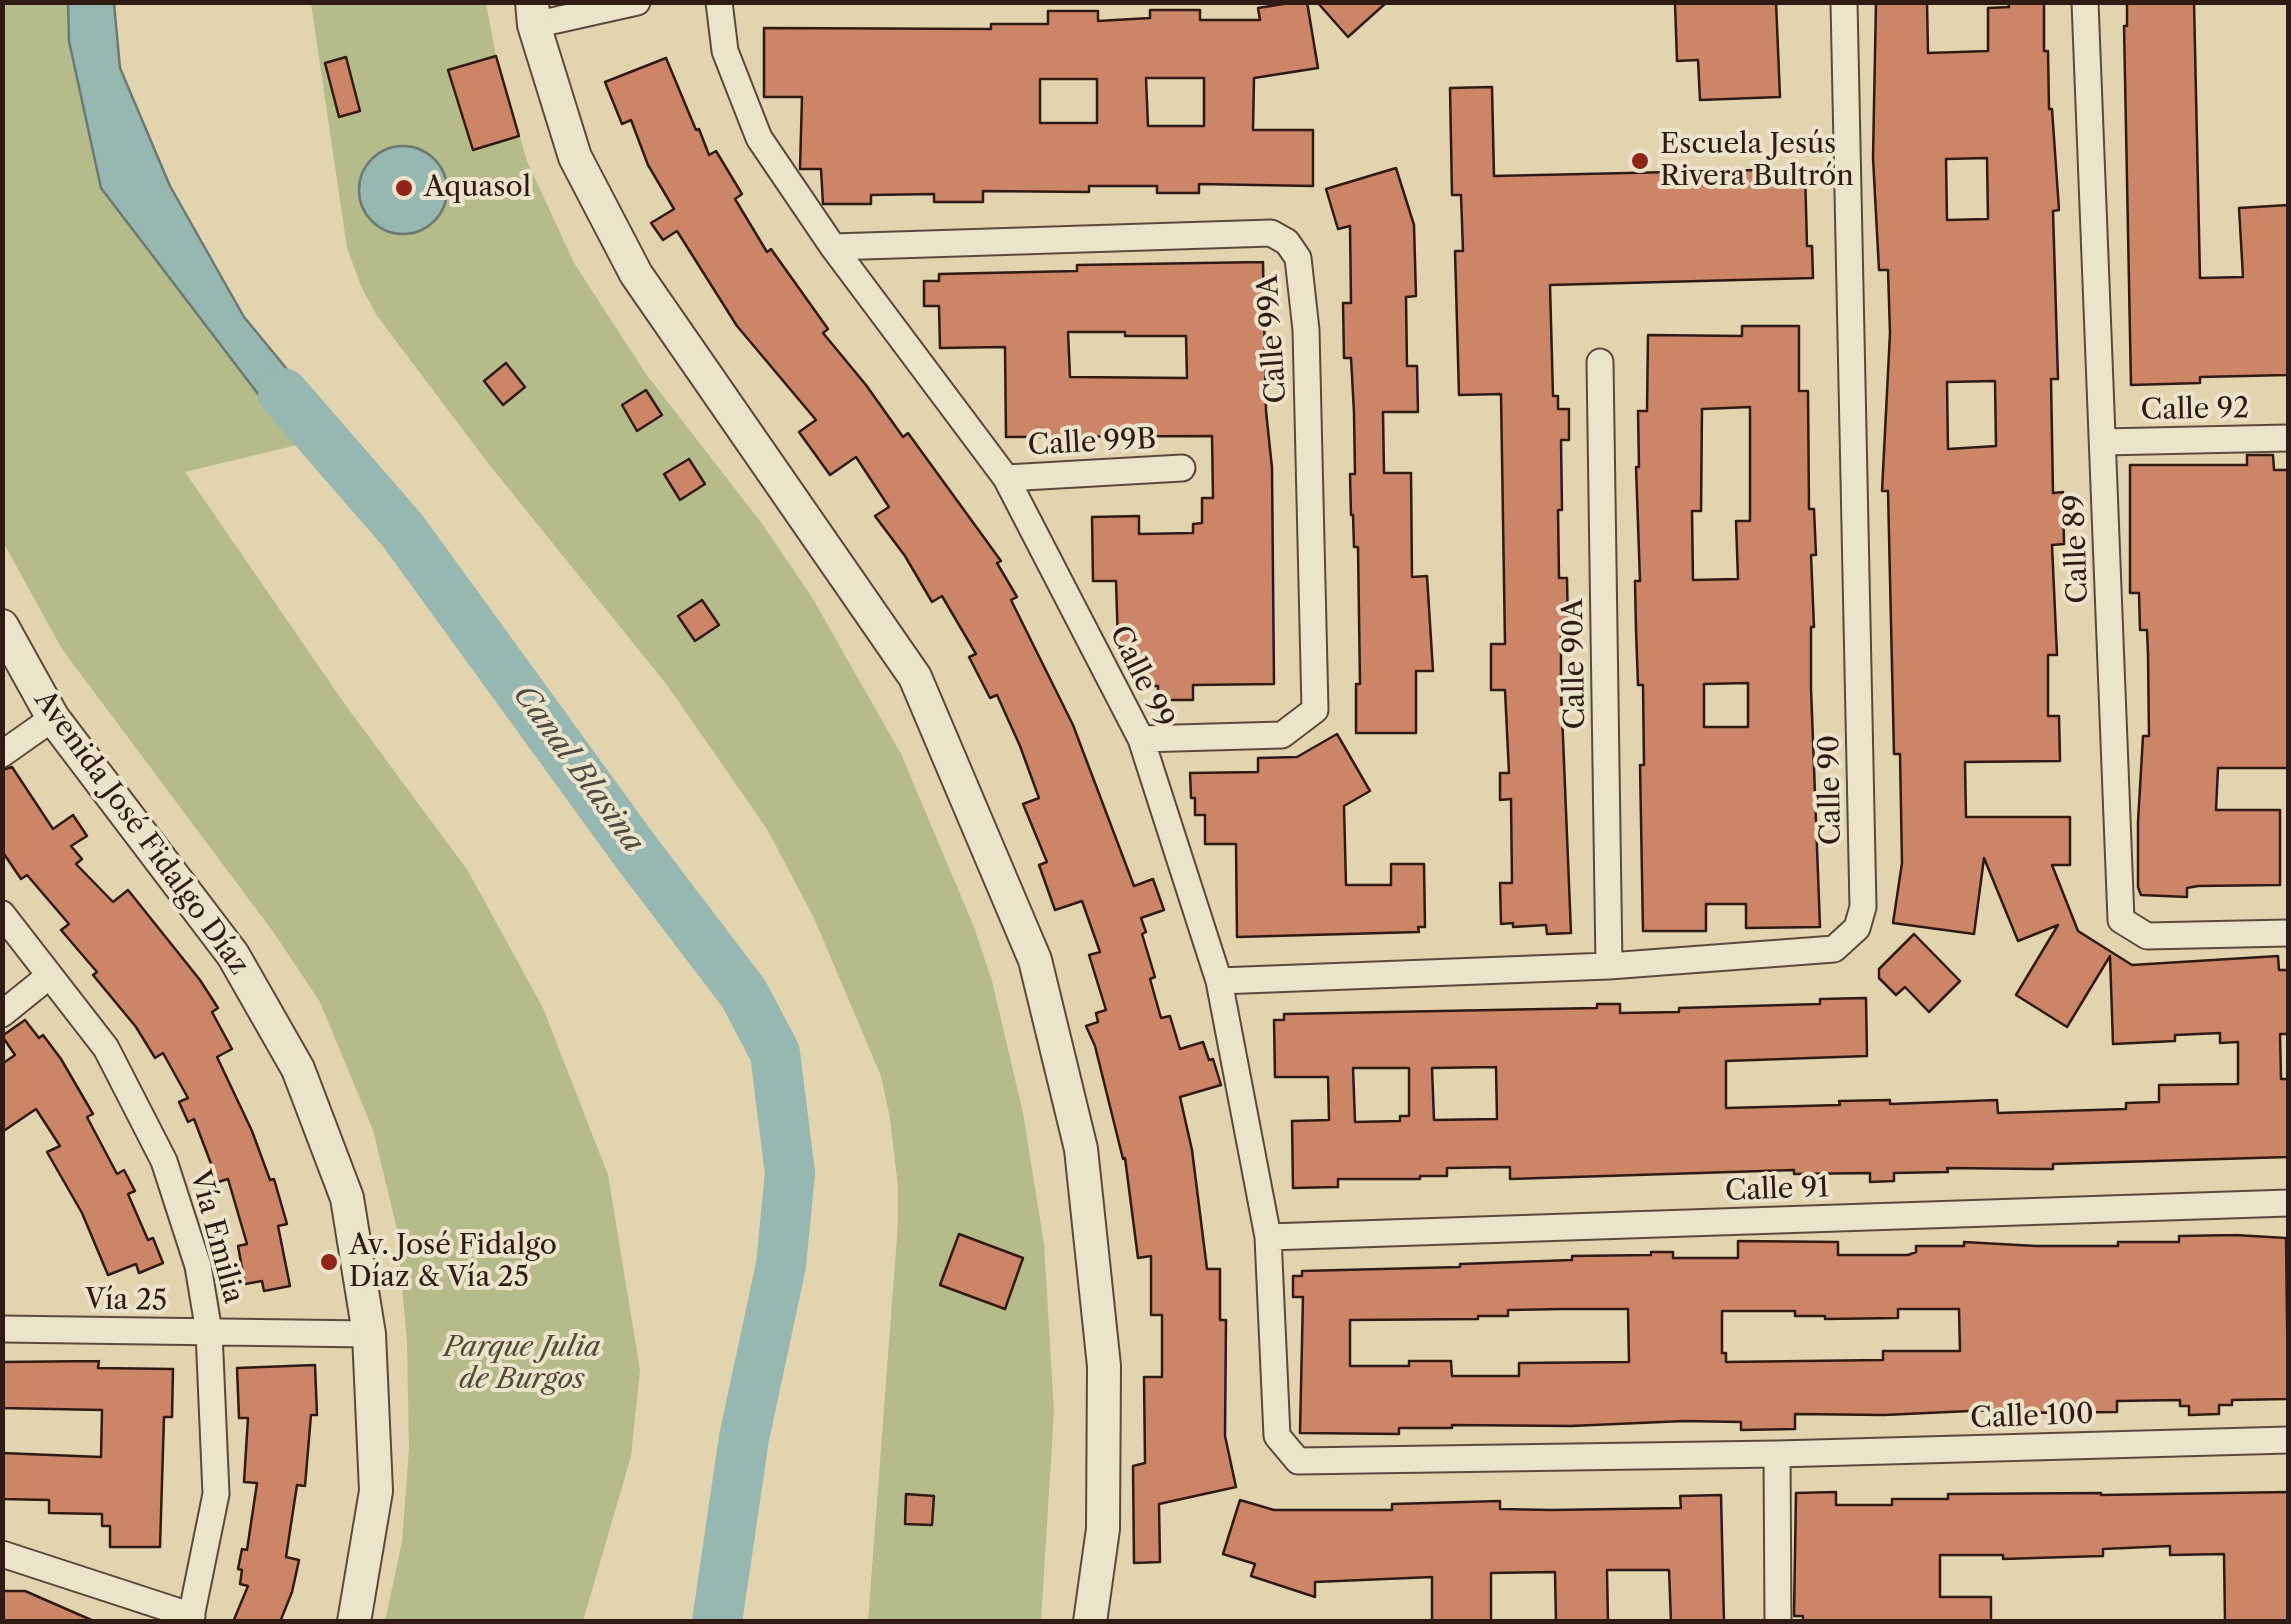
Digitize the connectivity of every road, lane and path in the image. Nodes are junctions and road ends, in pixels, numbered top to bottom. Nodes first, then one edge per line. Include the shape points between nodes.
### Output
1 (637, 2) edge
2 (719, 2) edge
3 (1844, 2) edge
4 (2086, 2) edge
5 (533, 14) edge
6 (833, 246) junction
7 (1600, 362) dead end
8 (2288, 438) edge
9 (2102, 442) junction
10 (1182, 468) dead end
11 (1006, 478) junction
12 (2, 626) edge
13 (54, 718) junction
14 (1140, 739) junction
15 (2, 754) edge
16 (2, 914) edge
17 (2288, 934) edge
18 (1609, 966) junction
19 (49, 976) junction
20 (1219, 981) junction
21 (2, 1014) edge
22 (2288, 1203) edge
23 (1268, 1237) junction
24 (2, 1329) edge
25 (209, 1332) junction
26 (370, 1334) junction
27 (2288, 1440) edge
28 (1778, 1454) junction
29 (1298, 1461) joint
30 (2, 1554) edge
31 (191, 1619) edge
32 (354, 1622) edge
33 (1090, 1622) edge
34 (1778, 1622) edge

1 - 5 street
2 - 6 street, Calle 99 via 725,51 759,138
3 - 18 street, Calle 90 via 1863,908 1857,928 1834,949
4 - 9 street, Calle 89
5 - 33 street via 575,157 636,274 915,677 1035,960 1081,1149 1104,1366 1103,1529
6 - 11 street, Calle 99
6 - 14 street, Calle 99A via 1271,232 1298,258 1306,330 1315,710 1282,735
7 - 18 street, Calle 90A
8 - 9 street, Calle 92
9 - 17 street, Calle 89 via 2120,920 2147,936
10 - 11 street, Calle 99B
11 - 14 street, Calle 99
12 - 13 street, Avenida José Fidalgo Díaz
13 - 15 street
13 - 26 street, Avenida José Fidalgo Díaz via 233,955 298,1069 347,1198
14 - 20 street, Calle 99
16 - 19 street, Vía Emilia
18 - 20 street, Calle 90
19 - 21 street
19 - 25 street, Vía Emilia via 106,1048 164,1161 198,1266
20 - 23 street, Calle 99
22 - 23 street, Calle 91
23 - 29 street, Calle 99 via 1277,1436
24 - 25 street, Vía 25
25 - 26 street, Vía 25
25 - 31 street, Vía Emilia via 216,1494
26 - 32 street, Avenida José Fidalgo Díaz via 376,1490
27 - 28 street, Calle 100
28 - 29 street, Calle 100
28 - 34 street
30 - 31 street

